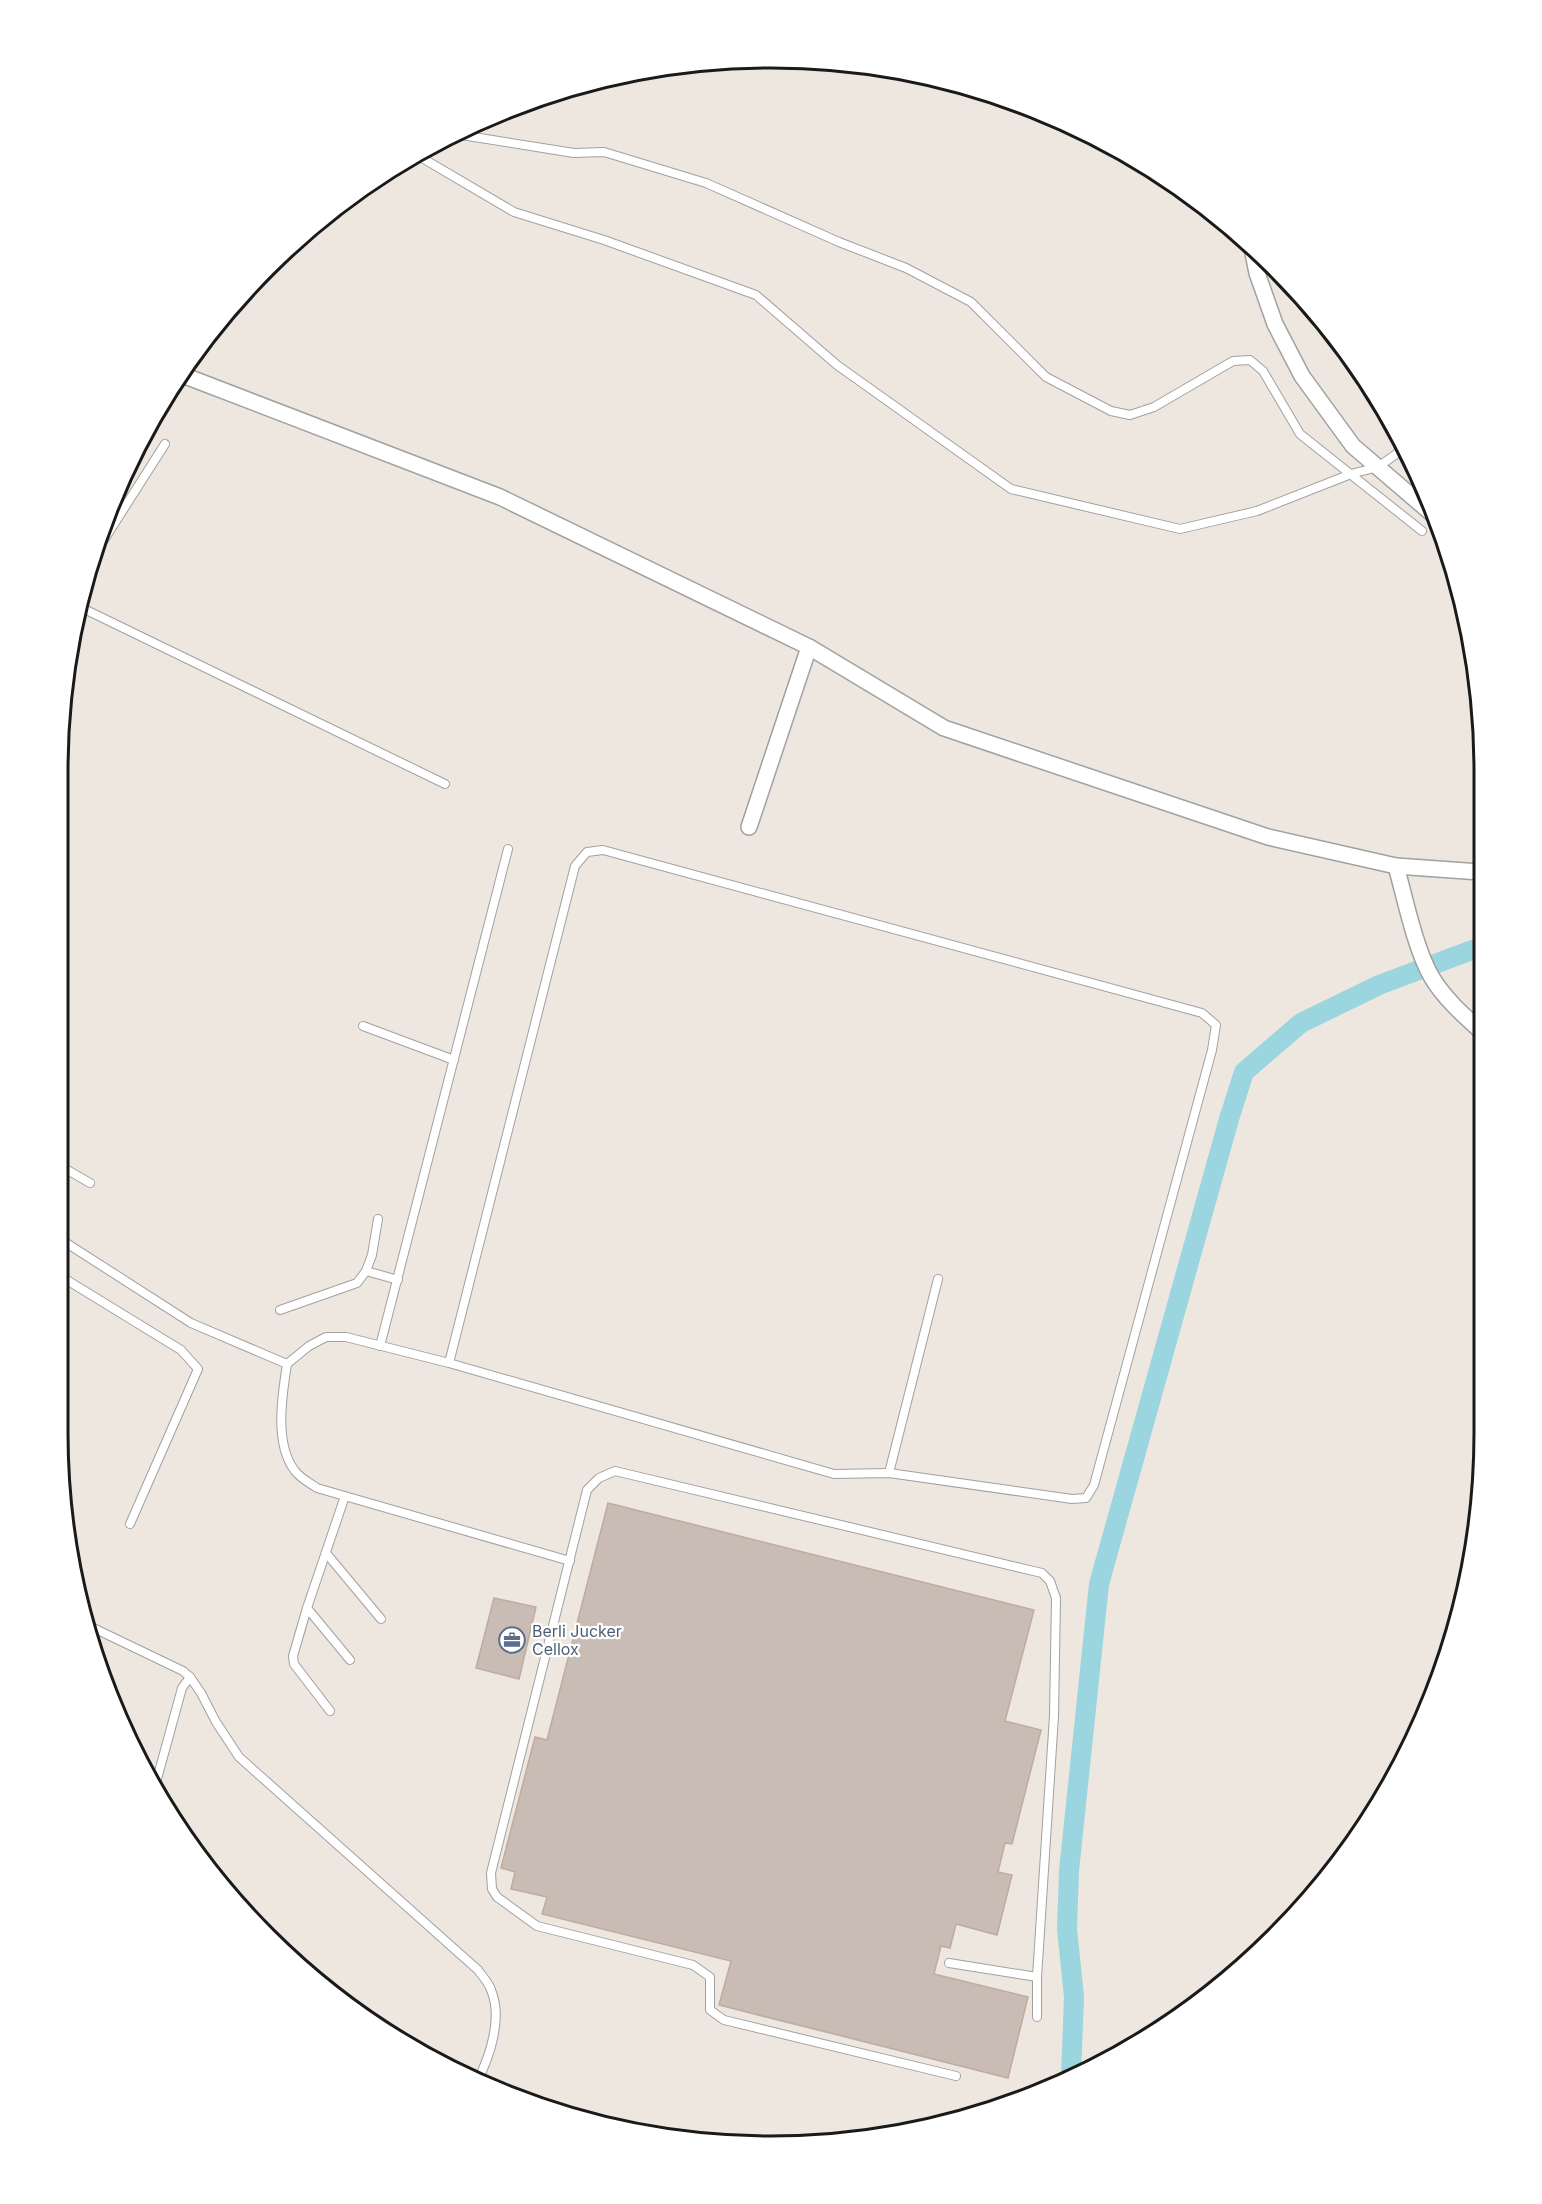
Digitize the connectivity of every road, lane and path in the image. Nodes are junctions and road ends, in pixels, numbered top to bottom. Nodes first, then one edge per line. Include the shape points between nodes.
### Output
1 (468, 136) edge
2 (424, 159) edge
3 (1255, 261) edge
4 (188, 377) edge
5 (165, 444) dead end
6 (1398, 453) edge
7 (1378, 467) junction
8 (1351, 474) junction
9 (1419, 498) edge
10 (111, 529) edge
11 (1422, 531) dead end
12 (86, 610) edge
13 (809, 647) junction
14 (445, 784) dead end
15 (749, 827) dead end
16 (508, 849) dead end
17 (1396, 866) junction
18 (1474, 872) edge
19 (1474, 1025) edge
20 (363, 1026) dead end
21 (454, 1060) junction
22 (68, 1170) edge
23 (90, 1183) dead end
24 (378, 1219) dead end
25 (68, 1244) edge
26 (366, 1271) junction
27 (938, 1279) dead end
28 (398, 1280) junction
29 (68, 1281) edge
30 (280, 1310) dead end
31 (380, 1346) junction
32 (449, 1363) junction
33 (287, 1364) junction
34 (889, 1473) junction
35 (345, 1496) junction
36 (130, 1524) dead end
37 (326, 1553) junction
38 (570, 1561) junction
39 (307, 1608) junction
40 (381, 1619) dead end
41 (95, 1629) edge
42 (350, 1660) dead end
43 (190, 1677) junction
44 (330, 1710) dead end
45 (158, 1777) edge
46 (949, 1963) dead end
47 (1036, 1977) junction
48 (1036, 2017) dead end
49 (480, 2073) edge
50 (956, 2076) dead end

1 - 8 lane via 574,153 604,152 706,183 906,268 971,302 1046,377 1111,411 1130,415 1154,407 1233,362 1250,360 1263,371 1300,434
2 - 8 lane via 514,212 756,295 837,365 1011,489 1180,529 1257,511
3 - 7 street via 1275,324 1302,376 1353,446
4 - 13 street via 500,497
5 - 10 lane
6 - 7 lane
7 - 8 lane
7 - 9 street
8 - 11 lane
12 - 14 lane
13 - 15 street
13 - 17 street via 944,728 1268,837
16 - 21 lane
17 - 18 street
17 - 19 street via 1431,976
20 - 21 lane
21 - 28 lane
22 - 23 lane
24 - 26 lane
25 - 33 lane via 191,1323
26 - 28 lane
26 - 30 lane via 357,1283
27 - 34 lane
28 - 31 lane
29 - 36 lane via 181,1350 198,1369
31 - 32 lane
31 - 33 lane via 346,1336 326,1338
32 - 34 lane via 834,1474
32 - 34 lane via 575,866 587,852 603,850 1202,1013 1216,1025 1212,1050 1094,1485 1086,1498
33 - 35 lane via 281,1406 287,1459 296,1473 317,1488
35 - 37 lane
35 - 38 lane
37 - 39 lane
37 - 40 lane
38 - 47 lane via 587,1490 599,1478 615,1471 1042,1573 1050,1581 1056,1610 1054,1716
38 - 50 lane via 491,1873 497,1898 537,1926 693,1965 710,1977 710,2010 724,2020
39 - 42 lane
39 - 44 lane via 294,1664
41 - 43 lane
43 - 45 lane via 182,1688
43 - 49 lane via 238,1756 478,1970 491,1990 495,2010 495,2034
46 - 47 lane
47 - 48 lane

